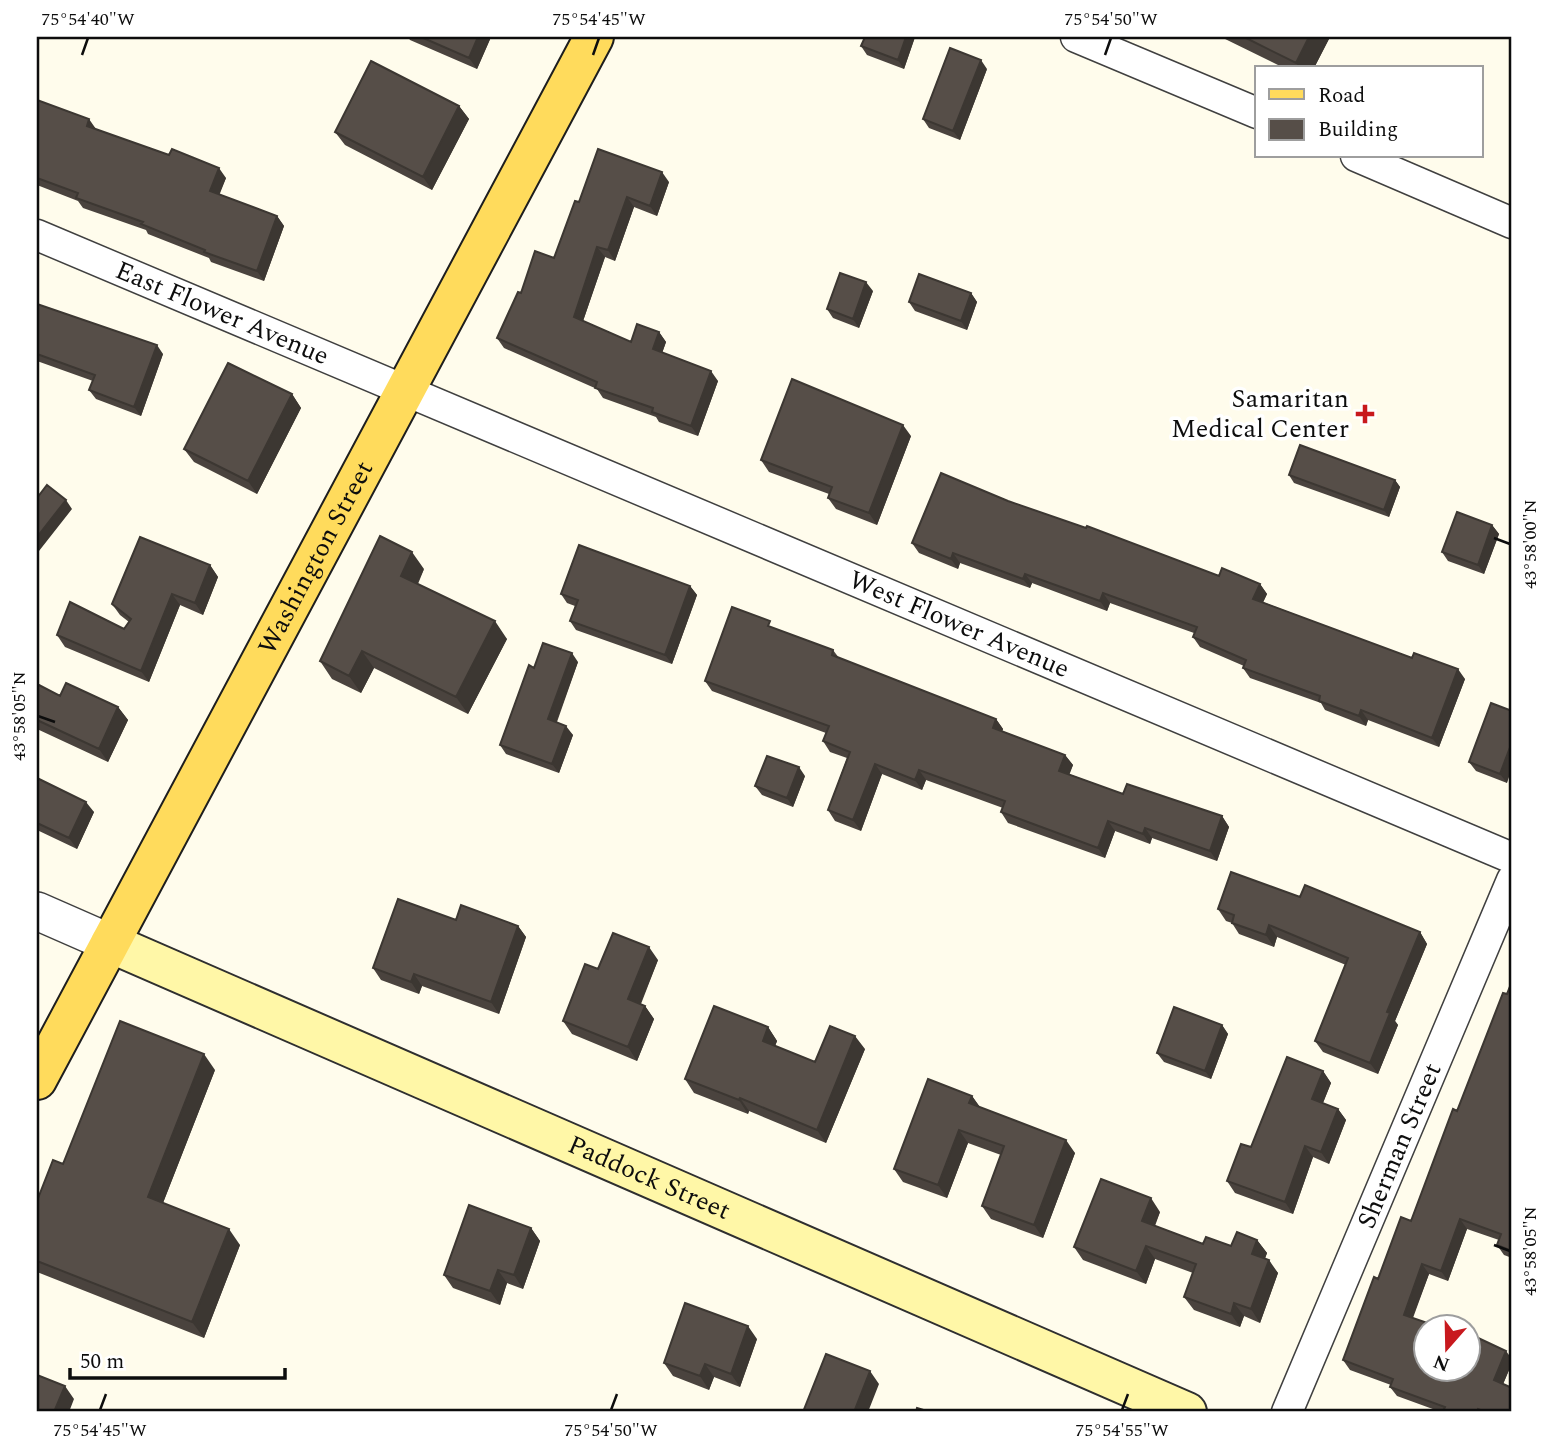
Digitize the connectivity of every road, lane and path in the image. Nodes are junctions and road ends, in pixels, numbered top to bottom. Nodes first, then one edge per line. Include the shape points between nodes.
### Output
1 (594, 37) edge
2 (1076, 37) edge
3 (1255, 112) edge
4 (1361, 158) edge
5 (1512, 223) edge
6 (37, 235) edge
7 (407, 390) junction
8 (1512, 858) edge
9 (1512, 880) edge
10 (37, 911) edge
11 (110, 943) junction
12 (37, 1080) edge
13 (1187, 1412) edge
14 (1287, 1412) edge

1 - 7 main road, Washington Street
2 - 3 street
4 - 5 street
6 - 7 street, East Flower Avenue
7 - 8 street, West Flower Avenue
7 - 11 main road, Washington Street
9 - 14 street, Sherman Street
10 - 11 street
11 - 12 main road, Washington Street
11 - 13 main road, Paddock Street

